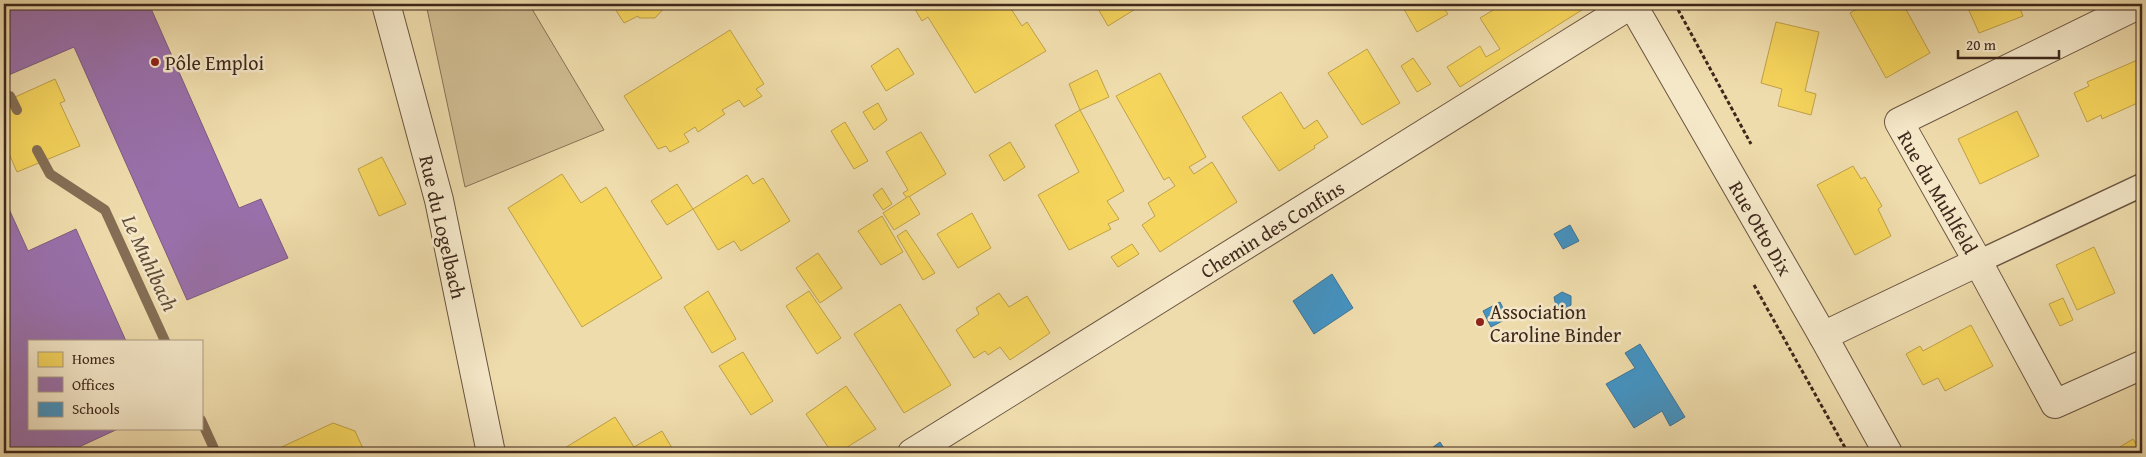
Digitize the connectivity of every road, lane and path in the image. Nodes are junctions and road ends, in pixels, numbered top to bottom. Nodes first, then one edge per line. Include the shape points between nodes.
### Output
1 (386, 4) edge
2 (1632, 4) edge
3 (1675, 4) edge
4 (2140, 4) edge
5 (1696, 40) dead end
6 (2142, 185) edge
7 (1978, 262) junction
8 (1823, 336) junction
9 (2142, 365) edge
10 (491, 453) edge
11 (912, 453) edge
12 (1888, 453) edge

1 - 10 street, Rue du Logelbach via 439,200
2 - 8 street, Rue Otto Dix
2 - 11 street, Chemin des Confins
3 - 5 path
4 - 7 street, Rue du Muhlfeld via 1898,122
6 - 7 street, Rue du Muhlfeld
7 - 8 street, Rue du Muhlfeld
7 - 9 street, Rue du Muhlfeld via 2055,404
8 - 12 street, Rue Otto Dix

